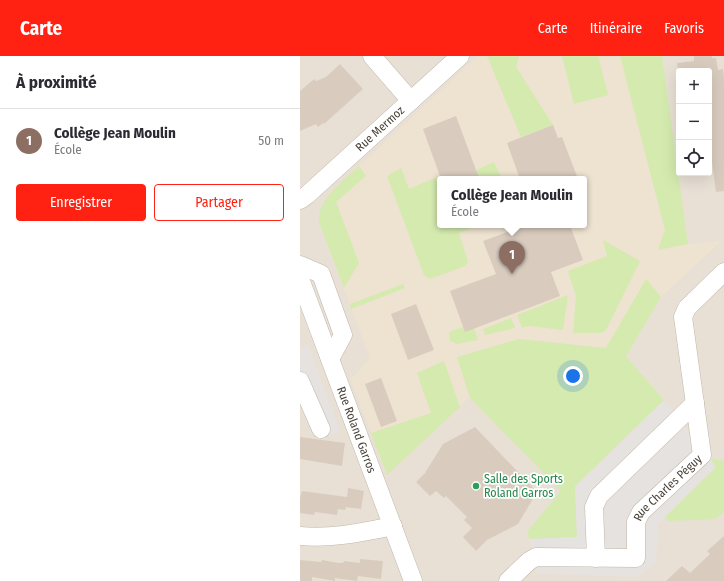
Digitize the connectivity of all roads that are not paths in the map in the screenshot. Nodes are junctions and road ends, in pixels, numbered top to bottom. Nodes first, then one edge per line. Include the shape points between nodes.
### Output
1 (372, 56) edge
2 (460, 56) edge
3 (411, 102) junction
4 (300, 200) edge
5 (300, 265) edge
6 (724, 272) edge
7 (300, 279) edge
8 (330, 359) junction
9 (302, 389) edge
10 (696, 403) junction
11 (321, 429) dead end
12 (393, 526) junction
13 (300, 536) edge
14 (596, 558) junction
15 (413, 581) edge
16 (508, 581) edge

1 - 3 street
2 - 3 street, Rue Mermoz
3 - 4 street, Rue Mermoz
5 - 8 street via 321,274 343,336
6 - 10 street, Rue Charles Péguy via 687,308 683,317
7 - 8 street, Rue Roland Garros
8 - 12 street, Rue Roland Garros
9 - 11 street
10 - 14 street via 599,496 594,507
10 - 14 street, Rue Charles Péguy via 702,455 637,518 636,558
12 - 13 street via 342,535
12 - 15 street, Rue Roland Garros
14 - 16 street, Rue Charles Péguy via 536,557

